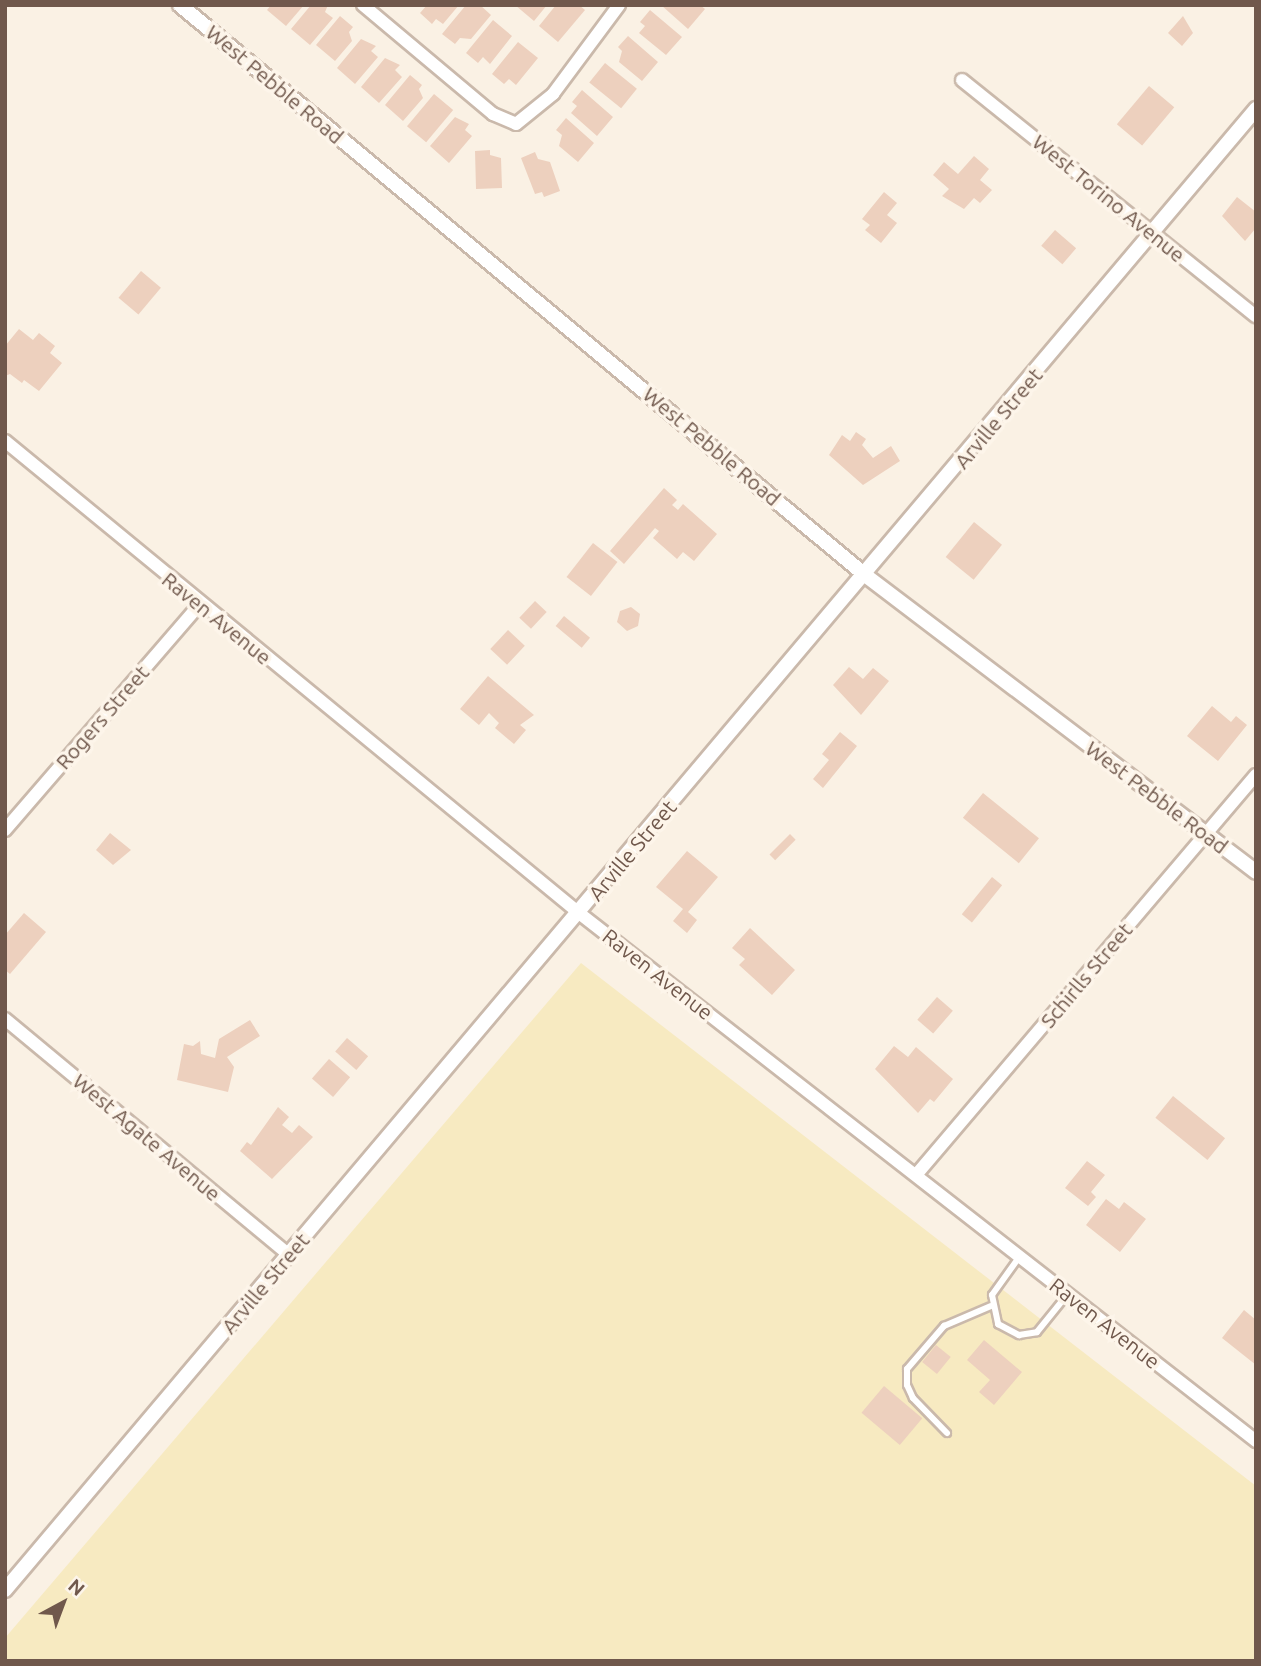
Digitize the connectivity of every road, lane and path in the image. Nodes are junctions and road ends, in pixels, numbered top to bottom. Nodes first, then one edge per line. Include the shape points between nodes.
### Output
1 (180, 5) edge
2 (363, 5) edge
3 (619, 5) edge
4 (962, 80) dead end
5 (1256, 109) edge
6 (1153, 234) junction
7 (1256, 316) edge
8 (5, 442) edge
9 (864, 575) junction
10 (199, 605) junction
11 (1256, 775) edge
12 (5, 830) edge
13 (1206, 834) junction
14 (1256, 872) edge
15 (579, 913) junction
16 (5, 1019) edge
17 (916, 1175) junction
18 (289, 1255) junction
19 (1020, 1256) junction
20 (1068, 1294) junction
21 (991, 1307) junction
22 (947, 1433) dead end
23 (1256, 1441) edge
24 (5, 1590) edge

1 - 9 street, West Pebble Road
2 - 3 street via 493,114 516,124 553,94
4 - 6 street, West Torino Avenue
5 - 6 street, Arville Street
6 - 7 street, West Torino Avenue
6 - 9 street, Arville Street
8 - 10 street, Raven Avenue
9 - 13 street, West Pebble Road
9 - 15 street, Arville Street
10 - 12 street, Rogers Street
10 - 15 street, Raven Avenue
11 - 13 street, Schirlls Street
13 - 14 street, West Pebble Road
13 - 17 street, Schirlls Street
15 - 17 street, Raven Avenue
15 - 18 street, Arville Street
16 - 18 street, West Agate Avenue
17 - 19 street, Raven Avenue
18 - 24 street, Arville Street
19 - 20 street, Raven Avenue
19 - 21 lane via 994,1289
20 - 21 lane via 1044,1326 1028,1335 1007,1331 998,1324
20 - 23 street, Raven Avenue
21 - 22 lane via 944,1326 907,1369 913,1398

